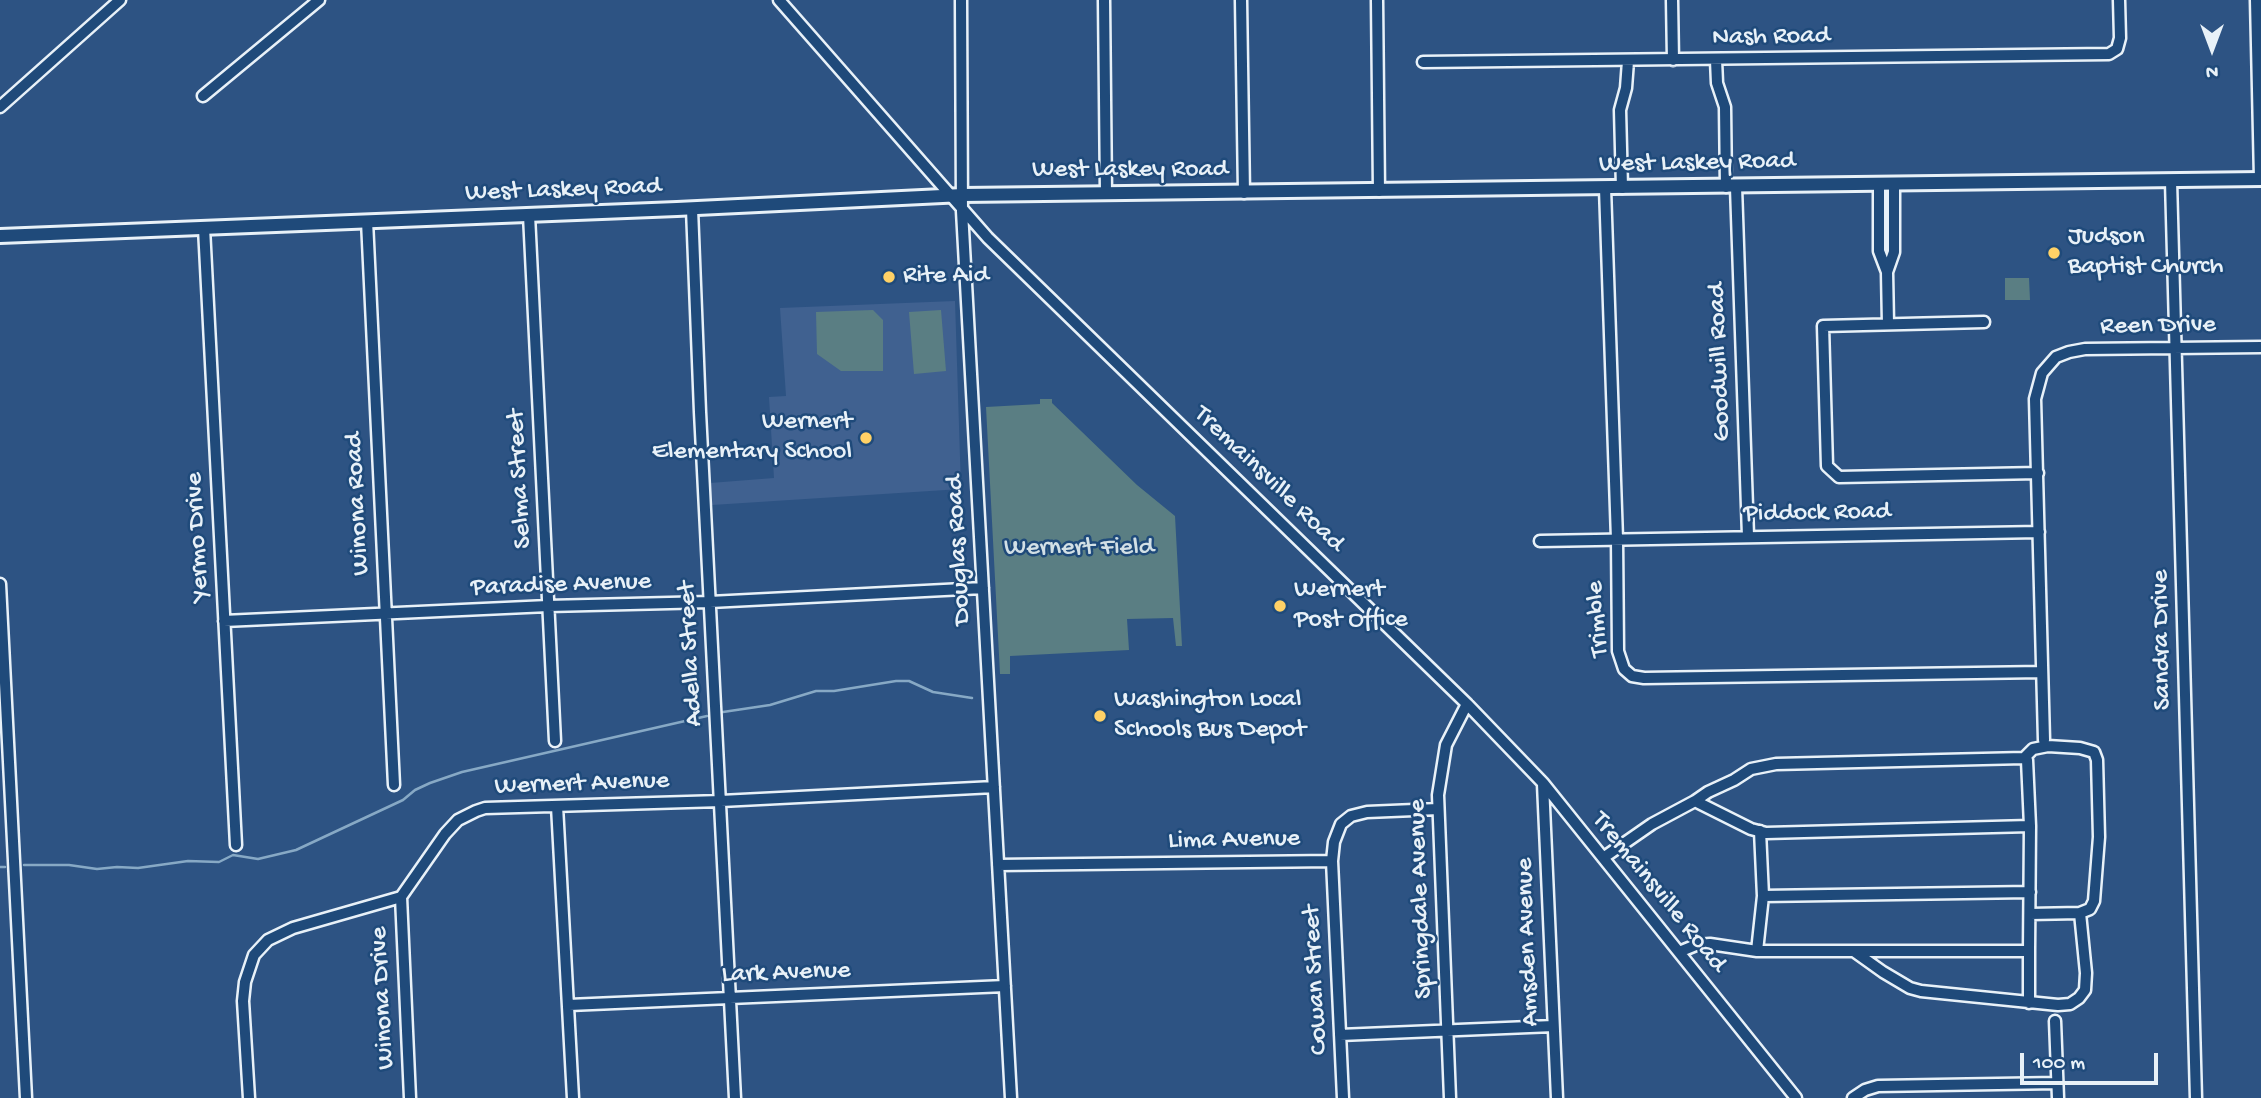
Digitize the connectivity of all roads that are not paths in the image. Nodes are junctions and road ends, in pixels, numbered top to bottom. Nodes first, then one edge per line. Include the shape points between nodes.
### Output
1 (120, 0) edge
2 (319, 0) edge
3 (779, 0) edge
4 (961, 0) edge
5 (1104, 0) edge
6 (1241, 0) edge
7 (1377, 0) edge
8 (1672, 0) edge
9 (2119, 0) edge
10 (2256, 0) edge
11 (1673, 60) junction
12 (1716, 60) junction
13 (1628, 61) junction
14 (1423, 62) dead end
15 (203, 96) dead end
16 (0, 107) edge
17 (2260, 179) edge
18 (2172, 181) junction
19 (1879, 184) junction
20 (1894, 184) junction
21 (1731, 187) junction
22 (1605, 188) junction
23 (1622, 188) junction
24 (1379, 191) junction
25 (1106, 193) junction
26 (1244, 193) junction
27 (958, 196) junction
28 (692, 209) junction
29 (962, 211) junction
30 (529, 215) junction
31 (367, 221) junction
32 (204, 228) junction
33 (0, 236) edge
34 (1887, 272) junction
35 (1984, 322) dead end
36 (1888, 324) junction
37 (2261, 347) edge
38 (2176, 349) junction
39 (2038, 473) junction
40 (2039, 532) junction
41 (1748, 536) junction
42 (1617, 538) junction
43 (1540, 541) dead end
44 (0, 584) edge
45 (983, 588) junction
46 (710, 601) junction
47 (548, 606) junction
48 (386, 615) junction
49 (224, 621) junction
50 (2042, 671) junction
51 (1468, 704) junction
52 (2044, 740) dead end
53 (555, 741) dead end
54 (2024, 758) junction
55 (1543, 783) junction
56 (394, 785) dead end
57 (994, 787) junction
58 (721, 801) junction
59 (1695, 801) junction
60 (557, 806) junction
61 (1438, 809) junction
62 (2030, 826) junction
63 (1760, 831) junction
64 (236, 845) dead end
65 (1603, 858) junction
66 (1332, 860) junction
67 (998, 864) junction
68 (2030, 892) junction
69 (1763, 896) junction
70 (401, 897) junction
71 (2030, 914) junction
72 (2080, 914) junction
73 (1757, 951) junction
74 (2029, 951) junction
75 (1679, 952) junction
76 (1856, 952) junction
77 (1005, 986) junction
78 (730, 997) junction
79 (2029, 1003) junction
80 (569, 1005) junction
81 (2055, 1021) dead end
82 (1553, 1026) junction
83 (1448, 1031) junction
84 (1340, 1035) junction
85 (2057, 1083) junction
86 (26, 1098) edge
87 (249, 1098) edge
88 (410, 1098) edge
89 (573, 1098) edge
90 (735, 1098) edge
91 (1011, 1098) edge
92 (1343, 1098) edge
93 (1450, 1098) edge
94 (1556, 1098) edge
95 (1796, 1098) edge
96 (1853, 1098) edge
97 (2058, 1098) edge
98 (2196, 1098) edge

1 - 16 street
2 - 15 street
3 - 27 street
4 - 27 street, Douglas Road
5 - 25 street
6 - 26 street
7 - 24 street
8 - 11 street
9 - 12 street, Nash Road via 2120,38 2117,49 2109,54
10 - 17 street
11 - 12 street, Nash Road
11 - 13 street, Nash Road
12 - 21 street, Goodwill Road
13 - 14 street, Nash Road
13 - 23 street via 1620,110
17 - 18 main road, West Laskey Road
18 - 20 main road, West Laskey Road
18 - 38 street, Sandra Drive
19 - 20 main road, West Laskey Road
19 - 21 main road, West Laskey Road
19 - 34 street via 1879,251
20 - 34 street via 1894,252
21 - 23 main road, West Laskey Road
21 - 41 street, Goodwill Road
22 - 23 main road, West Laskey Road
22 - 24 main road, West Laskey Road
22 - 42 street, Trimble
24 - 26 main road, West Laskey Road
25 - 26 main road, West Laskey Road
25 - 27 main road, West Laskey Road
27 - 28 main road, West Laskey Road
27 - 29 street, Douglas Road
28 - 30 main road, West Laskey Road
28 - 46 street, Adella Street
29 - 45 street, Douglas Road
29 - 51 street, Tremainsville Road
30 - 31 main road, West Laskey Road
30 - 47 street, Selma Street
31 - 32 main road, West Laskey Road
31 - 48 street, Winona Road
32 - 33 main road, West Laskey Road
32 - 49 street, Yermo Drive
34 - 36 street
35 - 36 street
36 - 39 street via 1824,326 1827,466 1839,477
37 - 38 street, Reen Drive
38 - 39 street, Reen Drive via 2085,349 2056,357 2042,373 2036,391
38 - 98 street, Sandra Drive
39 - 40 street
40 - 41 street, Piddock Road
40 - 50 street
41 - 42 street, Piddock Road
42 - 43 street, Piddock Road
42 - 50 street, Trimble via 1618,651 1620,663 1632,676
44 - 86 street
45 - 46 street, Paradise Avenue
45 - 57 street, Douglas Road
46 - 47 street, Paradise Avenue
46 - 58 street, Adella Street
47 - 48 street, Paradise Avenue
47 - 53 street, Selma Street
48 - 49 street, Paradise Avenue
48 - 56 street, Winona Road
49 - 64 street, Yermo Drive
50 - 52 street
51 - 55 street, Tremainsville Road
51 - 61 street, Springdale Avenue via 1446,745
54 - 59 street via 1776,764 1751,769
54 - 62 street
54 - 72 street via 2033,749 2048,746 2080,748 2094,752 2097,760 2097,879 2094,901
55 - 65 street, Tremainsville Road
55 - 82 street, Amsden Avenue
57 - 58 street, Wernert Avenue
57 - 67 street, Douglas Road
58 - 60 street, Wernert Avenue
58 - 78 street, Adella Street
59 - 63 street
59 - 65 street
60 - 70 street, Wernert Avenue via 485,808 458,820
60 - 80 street
61 - 66 street, Lima Avenue via 1351,816 1341,824
61 - 83 street, Springdale Avenue
62 - 63 street
62 - 68 street
63 - 69 street
65 - 75 street, Tremainsville Road
66 - 67 street, Lima Avenue
66 - 84 street, Cowan Street
67 - 77 street, Douglas Road
68 - 69 street
68 - 71 street
69 - 73 street
70 - 87 street via 293,928 268,940 254,955 243,1001
70 - 88 street, Winona Drive
71 - 72 street
71 - 74 street
72 - 79 street via 2085,990 2070,1004
73 - 75 street via 1710,944
73 - 76 street
74 - 76 street
74 - 79 street
75 - 95 street, Tremainsville Road
76 - 79 street via 1910,988
77 - 78 street, Lark Avenue
77 - 91 street, Douglas Road
78 - 80 street, Lark Avenue
78 - 90 street, Adella Street
80 - 89 street
81 - 85 street
82 - 83 street
82 - 94 street, Amsden Avenue
83 - 84 street
83 - 93 street, Springdale Avenue
84 - 92 street, Cowan Street
85 - 96 street via 1878,1086
85 - 97 street

